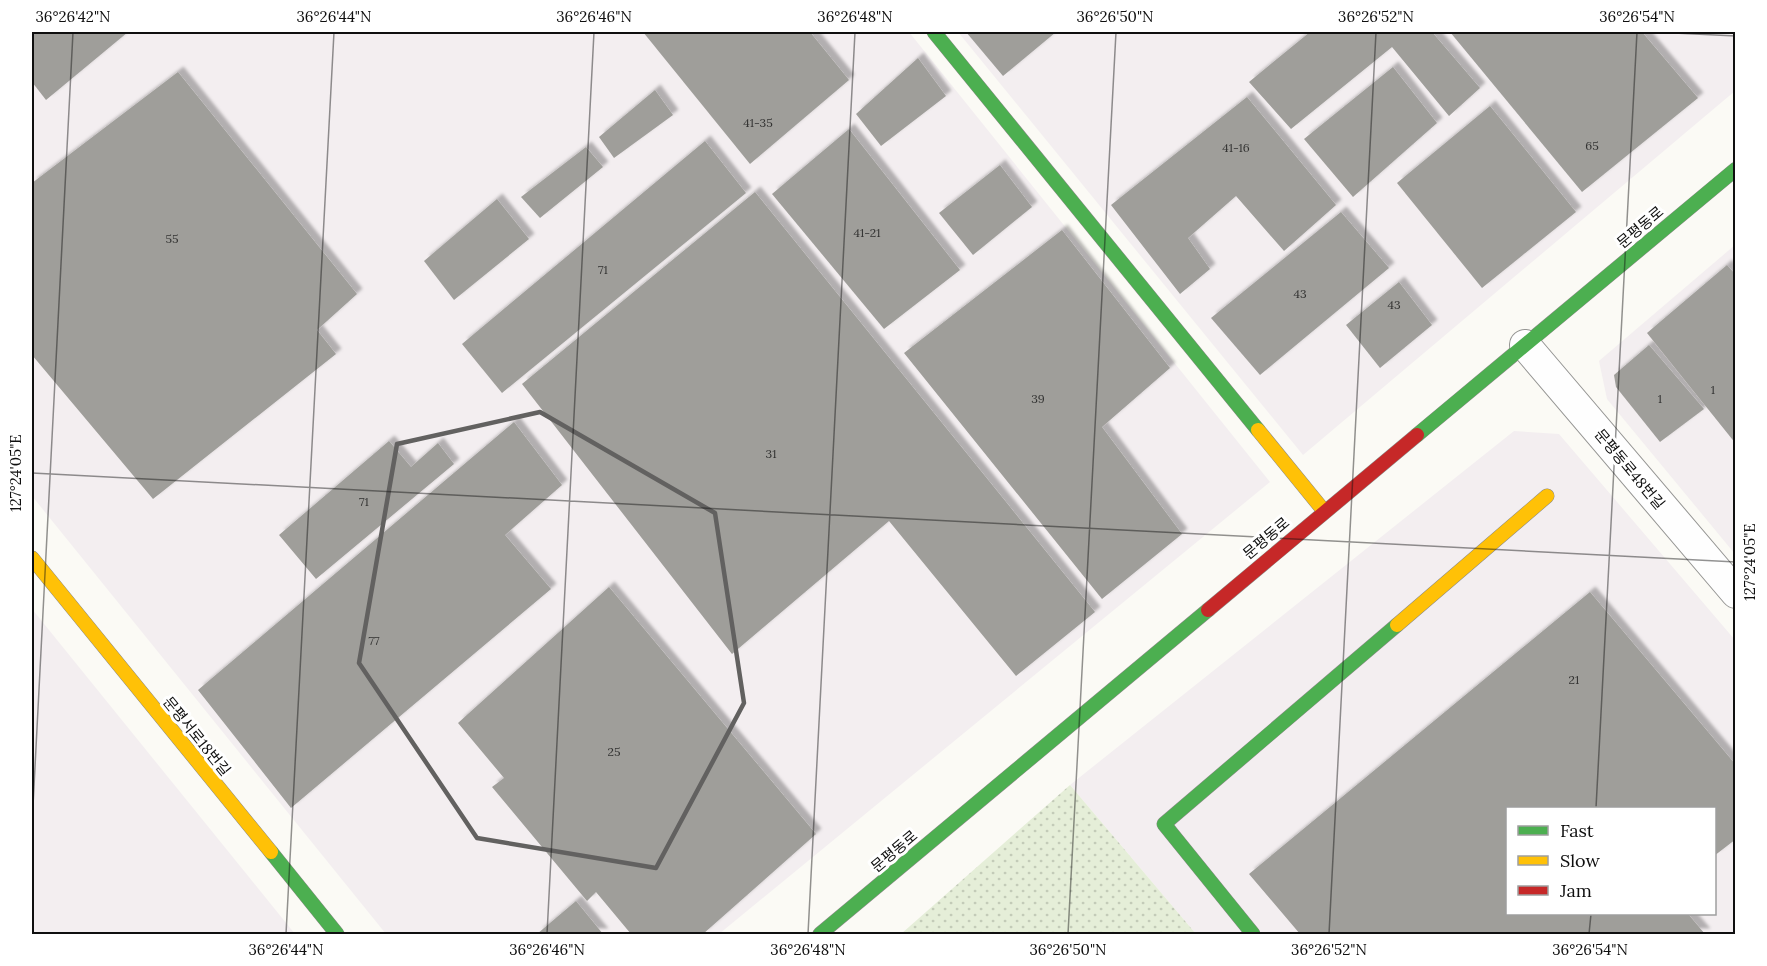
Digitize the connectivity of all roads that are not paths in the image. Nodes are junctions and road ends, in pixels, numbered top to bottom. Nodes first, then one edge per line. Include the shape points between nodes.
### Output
1 (934, 32) edge
2 (1736, 169) edge
3 (1525, 345) junction
4 (1547, 496) dead end
5 (1324, 511) junction
6 (32, 558) edge
7 (1736, 593) edge
8 (337, 934) edge
9 (820, 934) edge
10 (1253, 934) edge

1 - 5 street
2 - 3 street, 문평동로
3 - 5 street, 문평동로
3 - 7 street, 문평동로48번길
4 - 10 street via 1164,824
5 - 9 street, 문평동로
6 - 8 street, 문평서로18번길

